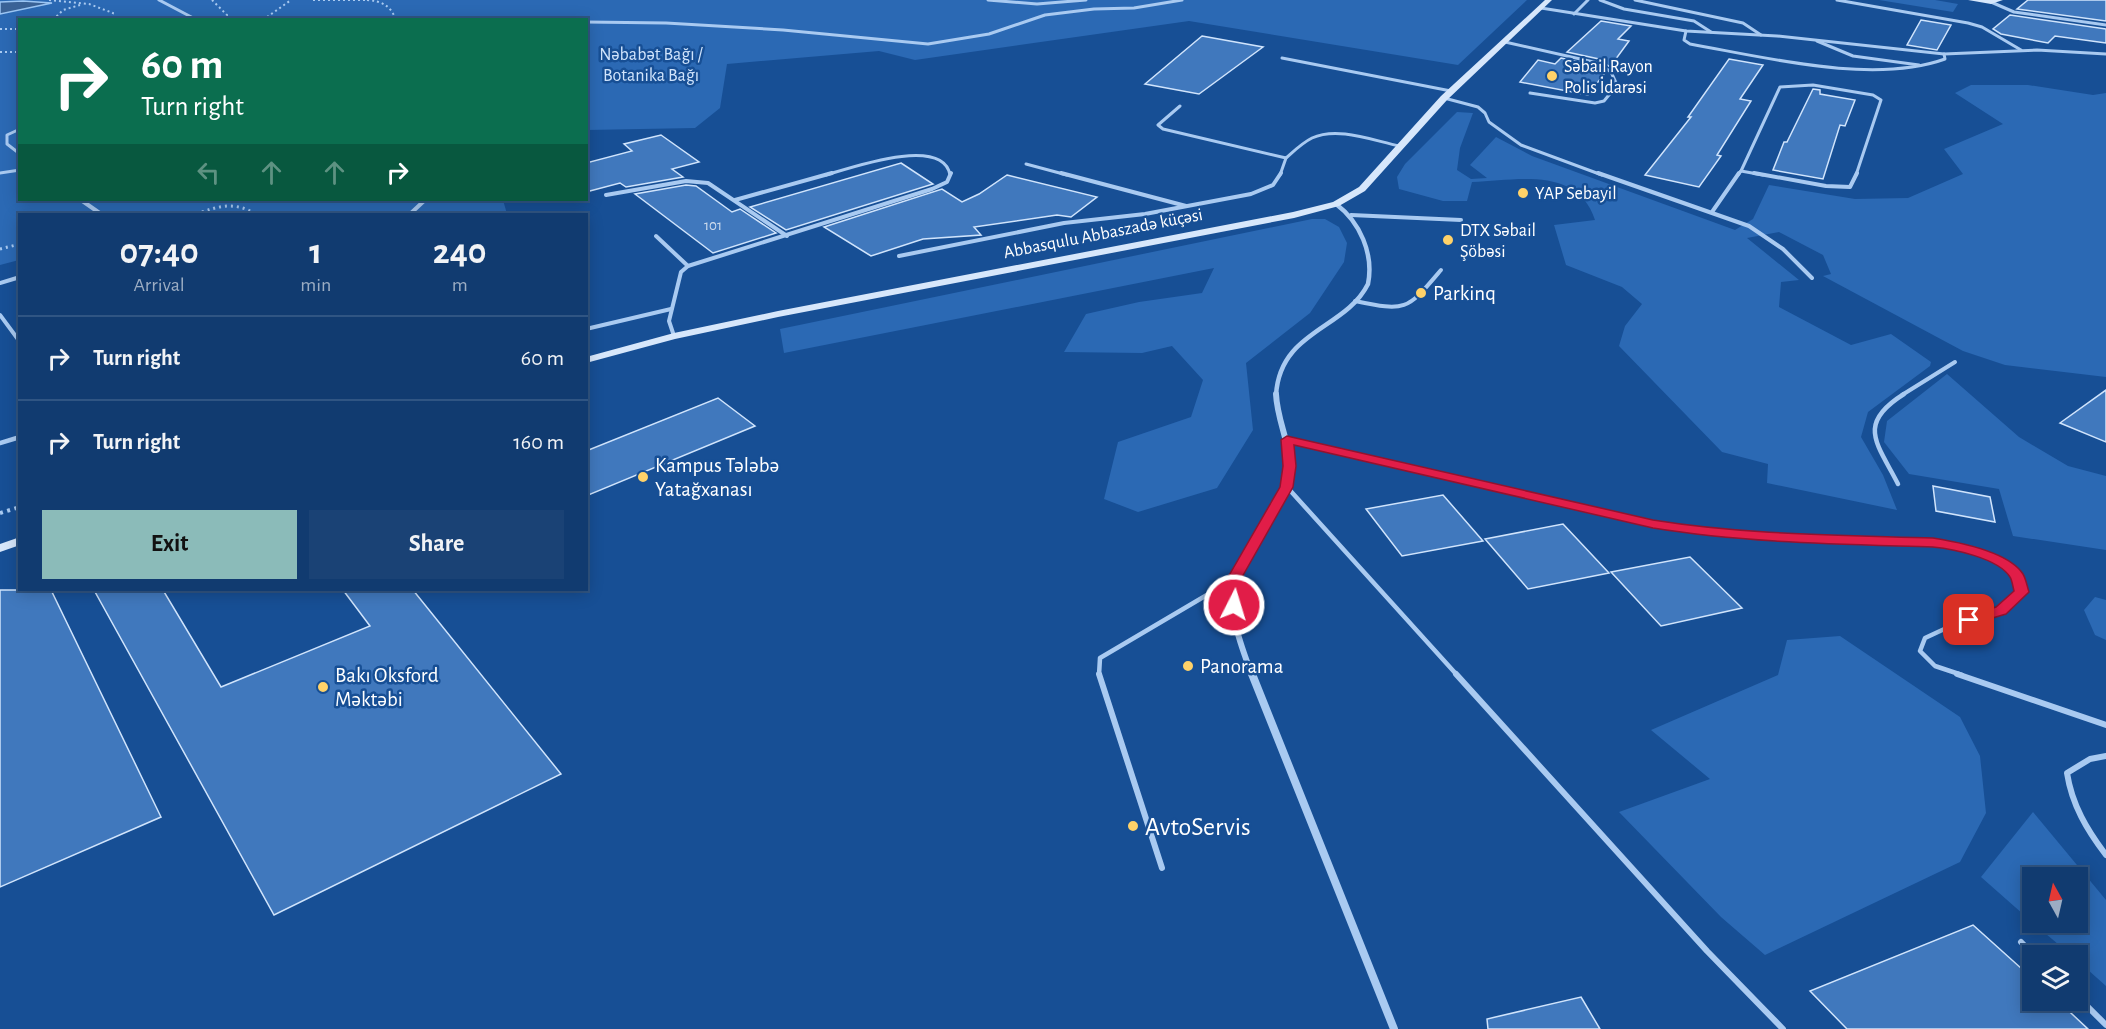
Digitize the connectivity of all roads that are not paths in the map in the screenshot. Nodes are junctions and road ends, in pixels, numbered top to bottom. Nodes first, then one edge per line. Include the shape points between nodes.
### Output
1 (159, 0) edge
2 (988, 0) edge
3 (1086, 0) edge
4 (1182, 0) edge
5 (1549, 0) edge
6 (1588, 0) edge
7 (1600, 0) edge
8 (1635, 0) edge
9 (1837, 0) edge
10 (1971, 0) edge
11 (2000, 0) edge
12 (1990, 2) junction
13 (1541, 8) junction
14 (1574, 14) junction
15 (193, 18) edge
16 (588, 22) edge
17 (2106, 25) edge
18 (1686, 31) junction
19 (1713, 34) junction
20 (1761, 35) junction
21 (1814, 39) junction
22 (1505, 42) junction
23 (2021, 50) junction
24 (1944, 54) junction
25 (2106, 54) edge
26 (1282, 58) dead end
27 (1924, 66) junction
28 (1530, 93) dead end
29 (1448, 94) junction
30 (1180, 106) dead end
31 (18, 130) edge
32 (1400, 146) junction
33 (18, 152) edge
34 (1286, 158) junction
35 (1026, 164) dead end
36 (18, 170) edge
37 (1741, 171) junction
38 (0, 173) edge
39 (606, 195) dead end
40 (735, 200) junction
41 (82, 201) edge
42 (424, 201) edge
43 (1336, 204) junction
44 (1188, 206) junction
45 (1712, 212) junction
46 (100, 213) edge
47 (411, 213) edge
48 (1351, 215) junction
49 (1461, 220) dead end
50 (656, 236) dead end
51 (787, 236) junction
52 (899, 256) dead end
53 (688, 266) junction
54 (1441, 270) dead end
55 (18, 278) edge
56 (1812, 278) dead end
57 (0, 283) edge
58 (1355, 301) junction
59 (671, 309) junction
60 (0, 315) edge
61 (588, 329) edge
62 (674, 336) junction
63 (18, 339) edge
64 (588, 359) edge
65 (1955, 362) dead end
66 (18, 438) edge
67 (1287, 440) junction
68 (0, 443) edge
69 (1898, 484) dead end
70 (1287, 487) junction
71 (18, 542) edge
72 (0, 548) edge
73 (1234, 579) junction
74 (2106, 725) edge
75 (2106, 756) edge
76 (2106, 855) edge
77 (1162, 868) dead end
78 (2022, 942) dead end
79 (2025, 945) edge
80 (2088, 1007) edge
81 (2106, 1025) edge
82 (1394, 1029) edge
83 (1783, 1029) edge

1 - 15 lane
2 - 3 lane via 1037,4
4 - 16 lane via 1046,15 989,34 928,44 736,27
5 - 13 street, Abbasqulu Abbaszadə küçəsi
6 - 14 lane
7 - 19 lane via 1624,9 1694,21
8 - 20 lane via 1743,23
9 - 23 lane via 1968,23
10 - 12 street
11 - 12 street
12 - 17 lane via 2014,12
13 - 14 lane
13 - 22 street, Abbasqulu Abbaszadə küçəsi
14 - 18 lane
18 - 19 lane
18 - 27 lane via 1684,40 1690,44 1770,58 1854,69
19 - 20 lane
20 - 21 lane
21 - 24 lane
21 - 27 lane via 1833,50
22 - 28 lane via 1598,63 1617,78 1617,86 1604,101 1595,103
22 - 29 street, Abbasqulu Abbaszadə küçəsi
23 - 24 lane
23 - 25 lane
24 - 27 lane via 1945,59
26 - 29 lane
29 - 32 street, Abbasqulu Abbaszadə küçəsi
29 - 45 lane via 1478,107 1489,122 1521,145
30 - 34 lane via 1158,125
31 - 33 lane via 7,135 7,144
32 - 34 lane via 1324,135 1313,137
32 - 43 street, Abbasqulu Abbaszadə küçəsi via 1362,189
34 - 44 lane via 1273,185 1251,194
35 - 44 lane
36 - 38 lane
37 - 37 lane via 1850,187 1881,100 1873,95 1791,84 1780,87
37 - 45 lane
39 - 40 lane via 699,181
40 - 51 lane
40 - 51 lane via 892,155 924,155 950,169 947,182 932,189
41 - 46 lane
42 - 47 lane
43 - 48 street
43 - 62 street, Abbasqulu Abbaszadə küçəsi
44 - 52 lane via 1064,223
45 - 56 lane via 1773,239
48 - 49 lane
48 - 58 street via 1364,240 1370,272 1368,286
50 - 53 lane
51 - 53 lane
53 - 59 lane via 681,272
54 - 58 lane via 1415,302 1404,309
55 - 57 lane
58 - 67 street via 1300,343 1280,372 1274,388
59 - 61 lane
59 - 62 lane via 669,321
60 - 63 lane
62 - 64 street, Abbasqulu Abbaszadə küçəsi
65 - 69 lane via 1876,417 1874,438
66 - 68 lane
67 - 70 street
67 - 74 lane via 1695,531 1964,546 2017,575 2022,592 2001,610 1925,638 1920,651 1935,666
70 - 73 street
70 - 83 lane via 1707,951
71 - 72 street
73 - 77 lane via 1100,658 1099,678
73 - 82 street via 1240,644
75 - 76 lane via 2090,759 2067,773 2069,794 2087,830
78 - 79 lane
80 - 81 lane

